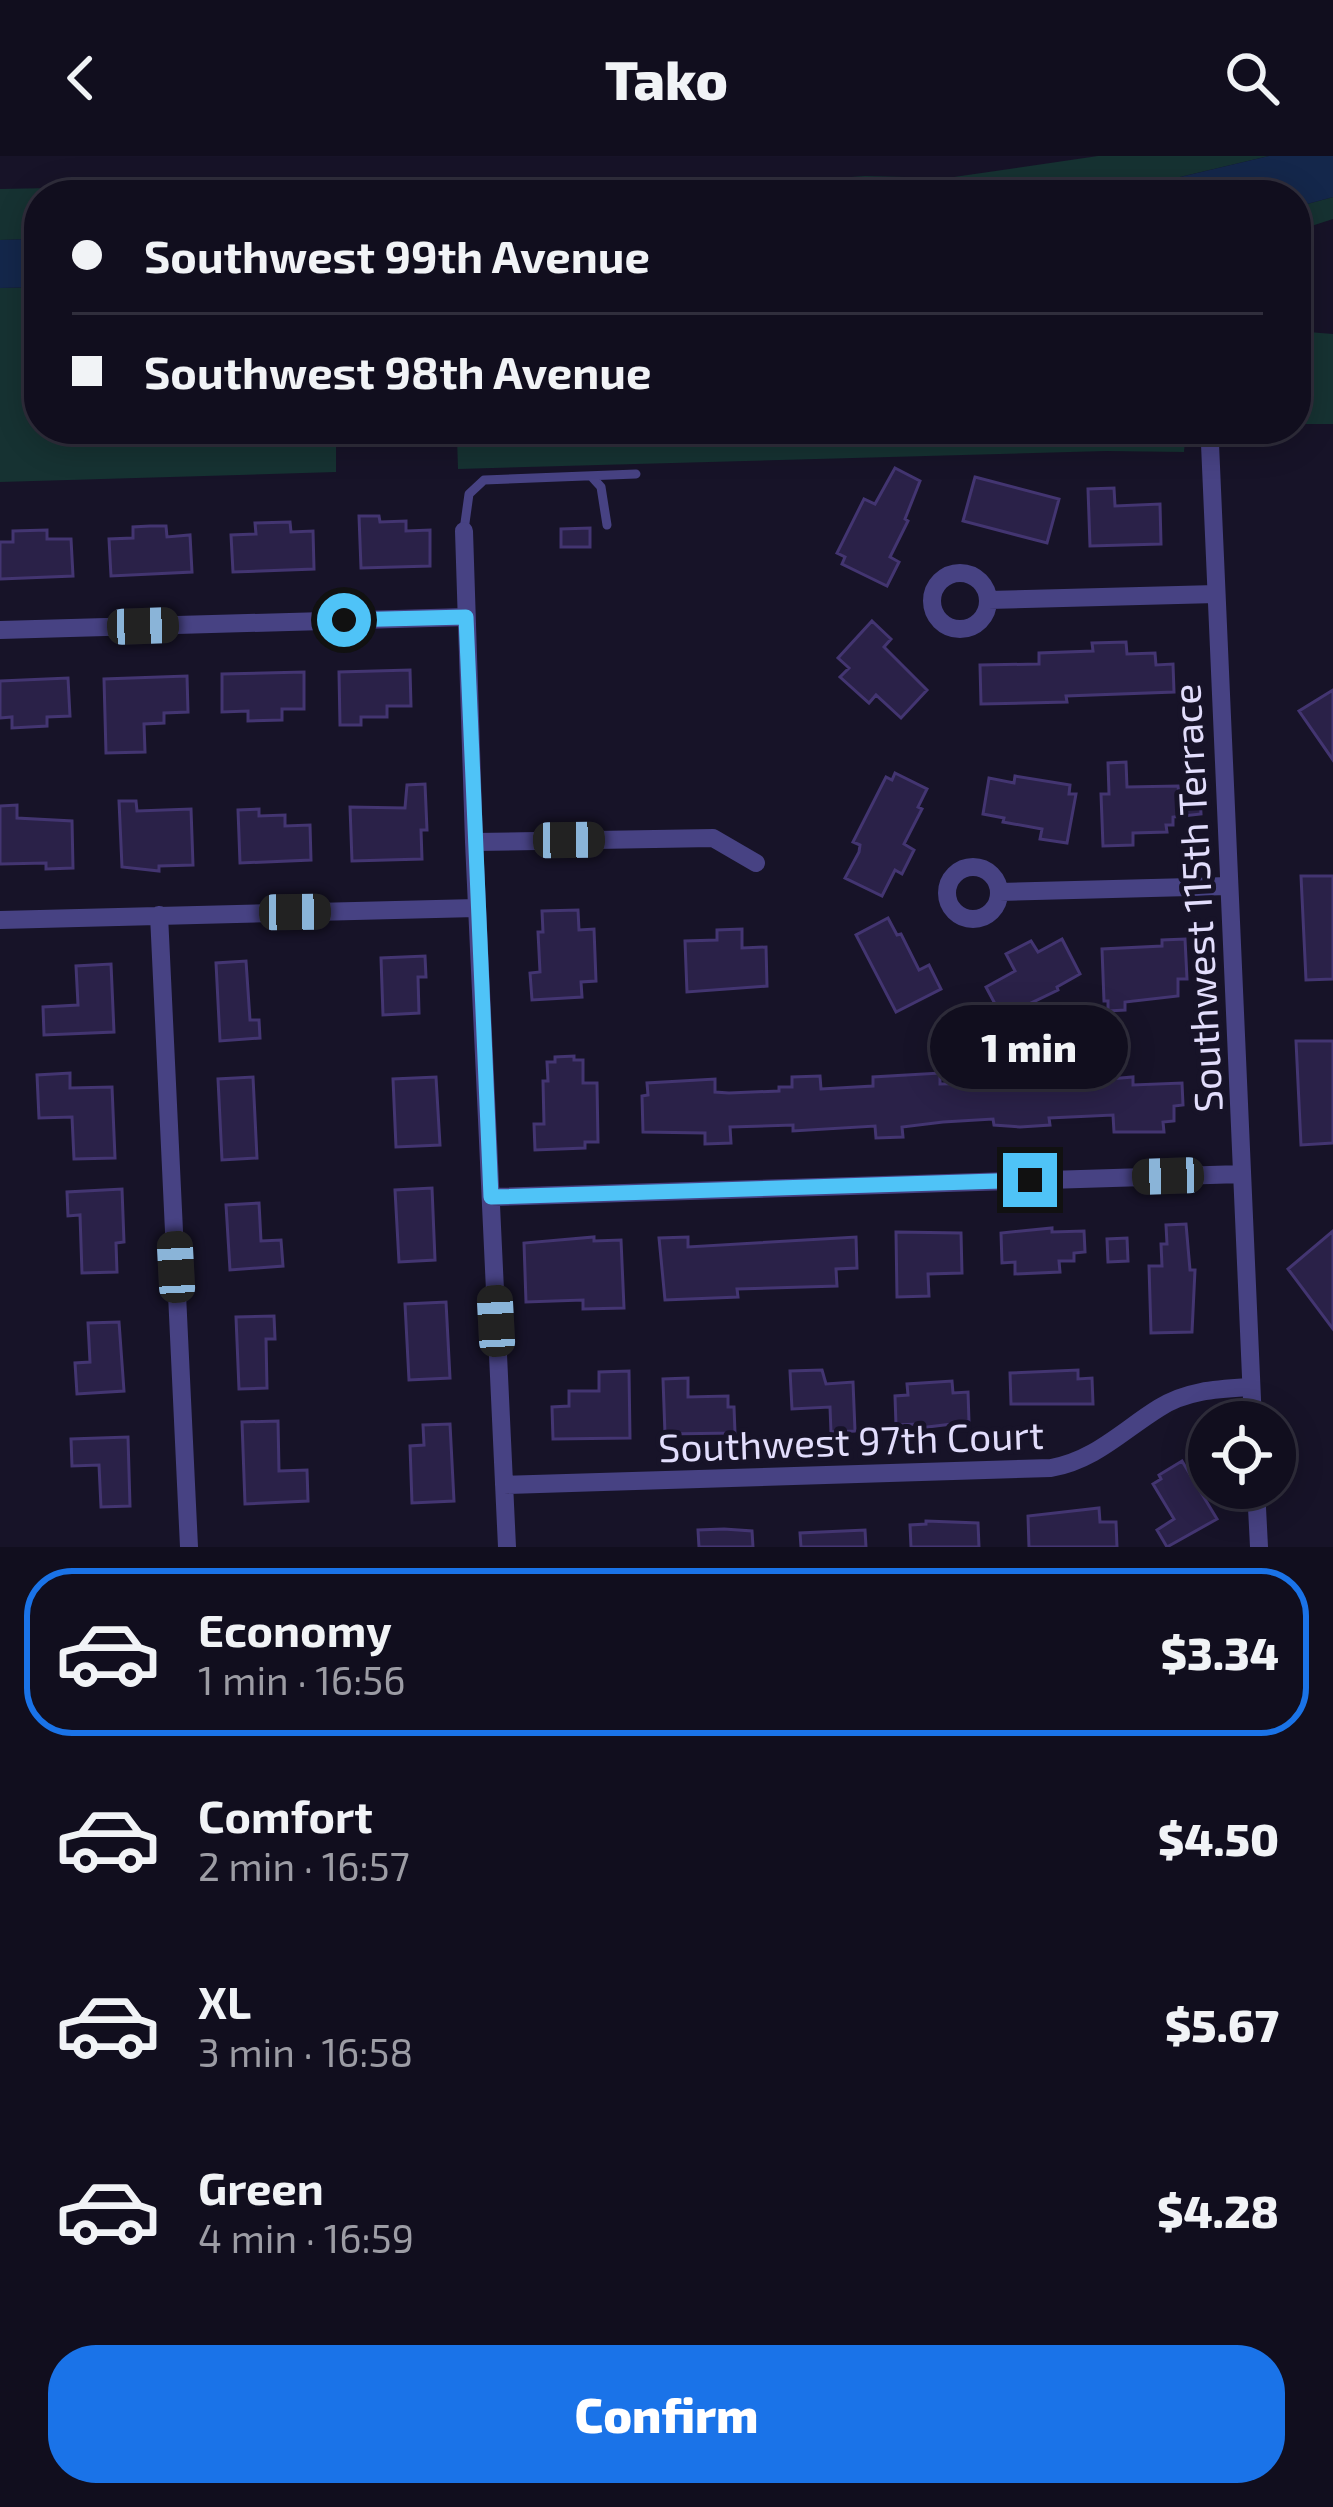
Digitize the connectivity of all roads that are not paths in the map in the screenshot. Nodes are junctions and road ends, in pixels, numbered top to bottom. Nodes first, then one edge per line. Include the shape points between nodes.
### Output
1 (1210, 444) dead end
2 (636, 474) dead end
3 (587, 476) junction
4 (607, 525) dead end
5 (464, 531) joint
6 (1216, 594) junction
7 (988, 600) dead end
8 (466, 617) junction
9 (0, 630) edge
10 (474, 842) junction
11 (756, 863) dead end
12 (1228, 886) junction
13 (999, 892) dead end
14 (476, 908) junction
15 (159, 915) junction
16 (0, 920) edge
17 (1242, 1174) junction
18 (491, 1197) junction
19 (1251, 1387) junction
20 (1252, 1401) edge
21 (504, 1485) junction
22 (1257, 1509) edge
23 (189, 1547) edge
24 (507, 1547) edge
25 (1259, 1547) edge

1 - 6 street, Southwest 115th Terrace
2 - 3 lane
3 - 4 lane via 600,482
3 - 5 lane via 474,485
5 - 8 street
6 - 7 street
6 - 12 street, Southwest 115th Terrace
8 - 9 street
8 - 10 street
10 - 11 street via 713,838
10 - 14 street
12 - 13 street
12 - 17 street, Southwest 115th Terrace
14 - 15 street
14 - 18 street
15 - 16 street
15 - 23 street
17 - 18 street
17 - 19 street, Southwest 115th Terrace
18 - 21 street
19 - 20 street, Southwest 115th Terrace
19 - 21 street, Southwest 97th Court via 1185,1395 1095,1453 1051,1468
21 - 24 street
22 - 25 street

